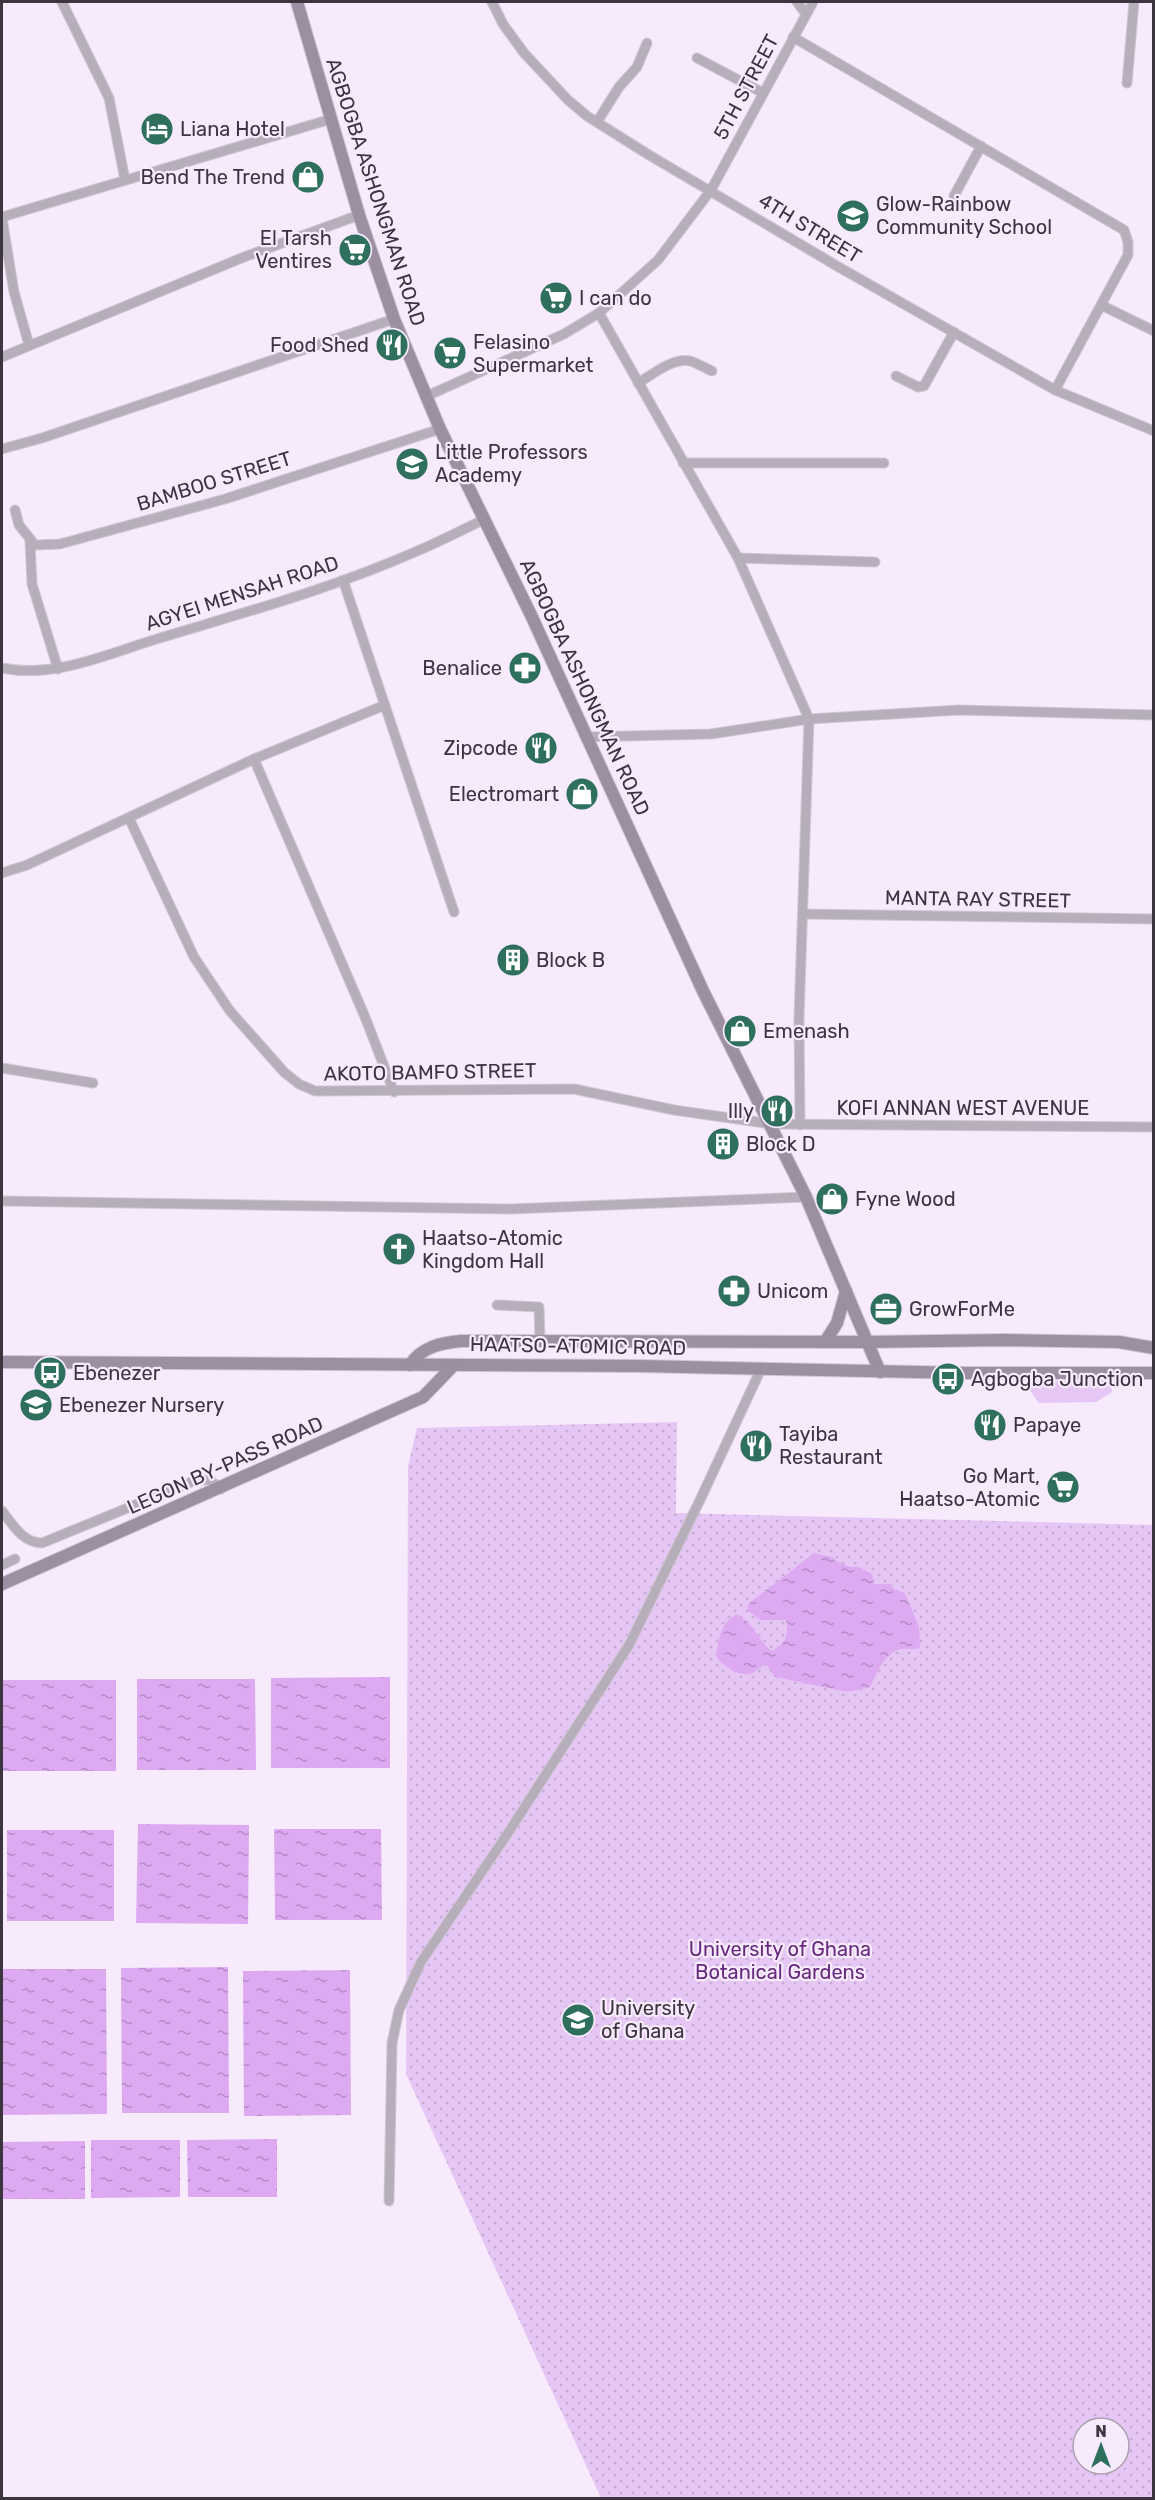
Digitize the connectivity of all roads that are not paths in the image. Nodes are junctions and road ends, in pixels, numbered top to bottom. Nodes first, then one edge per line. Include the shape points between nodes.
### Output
1 (62, 2) edge
2 (297, 2) edge
3 (492, 2) edge
4 (797, 2) edge
5 (813, 2) edge
6 (1134, 2) edge
7 (806, 14) junction
8 (793, 38) junction
9 (647, 43) dead end
10 (697, 58) dead end
11 (1127, 83) dead end
12 (763, 93) junction
13 (331, 119) junction
14 (597, 122) junction
15 (981, 146) junction
16 (125, 180) junction
17 (711, 190) junction
18 (954, 196) dead end
19 (359, 215) junction
20 (2, 218) edge
21 (1101, 305) junction
22 (599, 314) junction
23 (394, 319) junction
24 (1154, 331) edge
25 (954, 332) junction
26 (29, 345) junction
27 (2, 357) edge
28 (712, 371) dead end
29 (896, 376) dead end
30 (638, 383) junction
31 (1055, 390) junction
32 (427, 396) junction
33 (440, 429) junction
34 (1154, 431) edge
35 (2, 449) edge
36 (683, 463) junction
37 (884, 463) dead end
38 (15, 510) dead end
39 (485, 519) junction
40 (30, 541) junction
41 (738, 558) junction
42 (875, 562) dead end
43 (343, 580) junction
44 (2, 668) edge
45 (58, 669) junction
46 (385, 705) junction
47 (1154, 715) edge
48 (809, 719) junction
49 (585, 737) junction
50 (254, 759) junction
51 (129, 818) junction
52 (2, 873) edge
53 (454, 912) dead end
54 (802, 914) junction
55 (1154, 919) edge
56 (2, 1068) edge
57 (93, 1083) dead end
58 (394, 1092) junction
59 (772, 1124) junction
60 (800, 1125) junction
61 (1154, 1127) edge
62 (806, 1197) junction
63 (2, 1201) edge
64 (846, 1291) junction
65 (497, 1305) dead end
66 (540, 1341) junction
67 (825, 1342) junction
68 (867, 1342) junction
69 (1154, 1347) edge
70 (2, 1362) edge
71 (410, 1365) junction
72 (454, 1365) junction
73 (761, 1369) junction
74 (880, 1372) junction
75 (1154, 1372) edge
76 (221, 1489) junction
77 (2, 1511) edge
78 (15, 1559) dead end
79 (2, 1565) edge
80 (2, 1584) edge
81 (389, 2201) dead end

1 - 16 street via 109,98
2 - 13 street, AGBOGBA ASHONGMAN ROAD
3 - 14 street, 4TH STREET via 524,53 568,100
4 - 7 street
5 - 7 street, 5TH STREET
6 - 11 street
7 - 8 street, 5TH STREET
8 - 12 street, 5TH STREET
8 - 15 street
9 - 14 street via 637,67
10 - 12 street
12 - 17 street, 5TH STREET
13 - 16 street
13 - 19 street, AGBOGBA ASHONGMAN ROAD
14 - 17 street, 4TH STREET
15 - 18 street
15 - 21 street via 1124,230 1128,255
16 - 20 street
17 - 22 street, 5TH STREET via 658,260
17 - 25 street, 4TH STREET
19 - 23 street, AGBOGBA ASHONGMAN ROAD
19 - 26 street via 244,257
20 - 26 street via 14,292
21 - 24 street
21 - 31 street
22 - 30 street
22 - 32 street, 5TH STREET
23 - 32 street, AGBOGBA ASHONGMAN ROAD
23 - 35 street
25 - 29 street via 924,386
25 - 31 street, 4TH STREET
26 - 27 street
28 - 30 street via 689,361 673,362
30 - 36 street
31 - 34 street, 4TH STREET
32 - 33 street, AGBOGBA ASHONGMAN ROAD
33 - 39 street, AGBOGBA ASHONGMAN ROAD
33 - 40 street, BAMBOO STREET via 225,499 47,546
36 - 37 street
36 - 41 street
38 - 40 street
39 - 43 street, AGYEI MENSAH ROAD
39 - 49 street, AGBOGBA ASHONGMAN ROAD
40 - 45 street via 32,584
41 - 42 street
41 - 48 street
43 - 45 street, AGYEI MENSAH ROAD
43 - 46 street
44 - 45 street, AGYEI MENSAH ROAD via 21,672
46 - 50 street
46 - 53 street
47 - 48 street via 959,710
48 - 49 street via 711,734
48 - 54 street
49 - 59 street, AGBOGBA ASHONGMAN ROAD via 703,991
50 - 51 street
50 - 58 street
51 - 52 street via 27,866
51 - 58 street, AKOTO BAMFO STREET via 194,957 230,1011 284,1072 315,1092
54 - 55 street, MANTA RAY STREET
54 - 60 street
56 - 57 street
58 - 59 street, AKOTO BAMFO STREET via 574,1089 674,1110
59 - 60 street, KOFI ANNAN WEST AVENUE
59 - 62 street, AGBOGBA ASHONGMAN ROAD
60 - 61 street, KOFI ANNAN WEST AVENUE
62 - 63 street via 511,1209
62 - 64 street, AGBOGBA ASHONGMAN ROAD
64 - 67 street via 837,1323
64 - 68 street, AGBOGBA ASHONGMAN ROAD
65 - 66 street via 539,1308
66 - 67 street
66 - 71 street via 445,1342 424,1350
67 - 68 street
68 - 69 street via 1119,1342
68 - 74 street, AGBOGBA ASHONGMAN ROAD
70 - 71 street, HAATSO-ATOMIC ROAD
71 - 72 street, HAATSO-ATOMIC ROAD
72 - 73 street, HAATSO-ATOMIC ROAD
72 - 76 street, LEGON BY-PASS ROAD via 423,1397
73 - 74 street, HAATSO-ATOMIC ROAD
73 - 81 street via 628,1645 421,1962 404,2000 392,2043
74 - 75 street, HAATSO-ATOMIC ROAD
76 - 77 street via 210,1480 196,1480 42,1543 23,1537
76 - 80 street, LEGON BY-PASS ROAD
78 - 79 street

